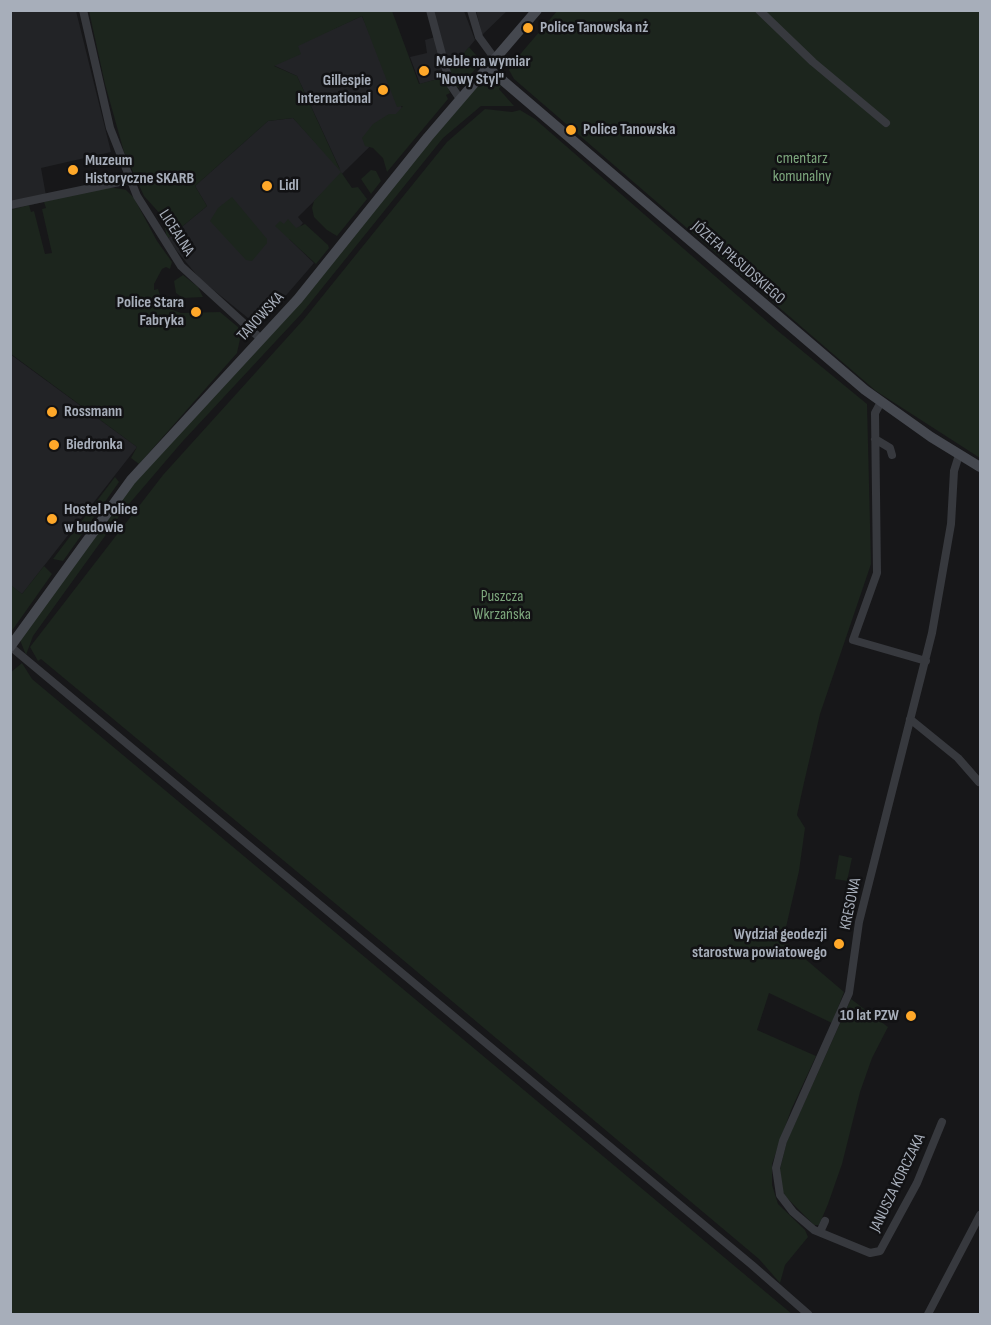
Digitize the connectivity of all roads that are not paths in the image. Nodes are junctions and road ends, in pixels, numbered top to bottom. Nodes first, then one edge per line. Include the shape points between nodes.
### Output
1 (83, 10) edge
2 (430, 10) edge
3 (471, 10) edge
4 (537, 10) edge
5 (759, 10) edge
6 (491, 63) junction
7 (460, 99) junction
8 (886, 123) dead end
9 (129, 180) junction
10 (10, 205) edge
11 (261, 339) junction
12 (881, 402) junction
13 (875, 439) junction
14 (892, 455) dead end
15 (959, 455) junction
16 (981, 467) edge
17 (10, 646) edge
18 (926, 661) junction
19 (910, 719) junction
20 (981, 777) edge
21 (942, 1122) dead end
22 (981, 1215) edge
23 (825, 1221) dead end
24 (820, 1232) junction
25 (808, 1314) edge
26 (929, 1314) edge

1 - 9 street, LICEALNA via 110,128
2 - 7 street via 450,84
3 - 6 street
4 - 6 main road, TANOWSKA
5 - 8 street
6 - 7 main road, TANOWSKA
6 - 12 main road, JÓZEFA PIŁSUDSKIEGO
7 - 11 main road, TANOWSKA
9 - 10 street
9 - 11 street, LICEALNA via 181,266
11 - 17 main road, TANOWSKA via 131,480
12 - 13 street via 875,412
12 - 15 main road, JÓZEFA PIŁSUDSKIEGO
13 - 14 street via 890,448
13 - 18 street via 877,573 854,640
15 - 16 main road, JÓZEFA PIŁSUDSKIEGO
15 - 18 street, KRESOWA via 954,471 951,524
17 - 25 street
18 - 19 street, KRESOWA
19 - 20 street via 958,758 979,782
19 - 24 street, KRESOWA via 859,922 849,993 783,1141 776,1168 777,1189 784,1202
21 - 24 street, JANUSZA KORCZAKA via 916,1184 880,1251 870,1253
22 - 26 street
23 - 24 street

